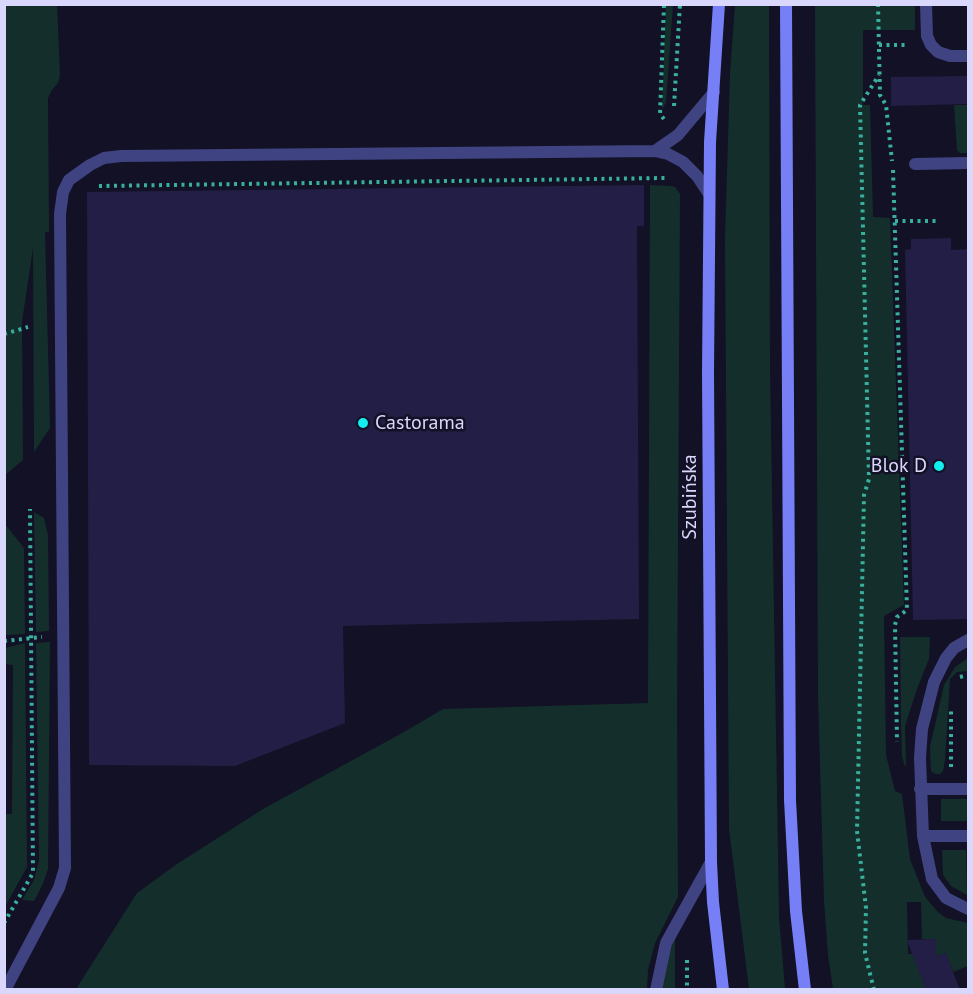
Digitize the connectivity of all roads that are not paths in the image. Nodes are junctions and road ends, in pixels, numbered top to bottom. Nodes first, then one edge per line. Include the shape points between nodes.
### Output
1 (719, 4) edge
2 (786, 4) edge
3 (926, 4) edge
4 (969, 56) edge
5 (714, 92) junction
6 (669, 149) junction
7 (969, 163) edge
8 (915, 164) dead end
9 (709, 194) junction
10 (969, 640) edge
11 (920, 789) junction
12 (969, 789) edge
13 (969, 836) edge
14 (924, 837) junction
15 (711, 862) junction
16 (969, 909) edge
17 (5, 990) edge
18 (656, 990) edge
19 (723, 990) edge
20 (805, 990) edge

1 - 5 main road, Szubińska
2 - 20 main road via 790,800
3 - 4 lane via 927,36 932,45 950,56
5 - 6 lane
5 - 9 main road, Szubińska
6 - 9 lane via 691,169
6 - 17 lane via 121,156 104,158 69,180 60,214 65,868 59,888
7 - 8 lane
9 - 15 main road, Szubińska
10 - 11 lane via 954,648 934,682 920,743
11 - 12 lane
11 - 14 lane
13 - 14 lane
14 - 16 lane via 936,886 946,898
15 - 18 lane via 666,943
15 - 19 main road, Szubińska

